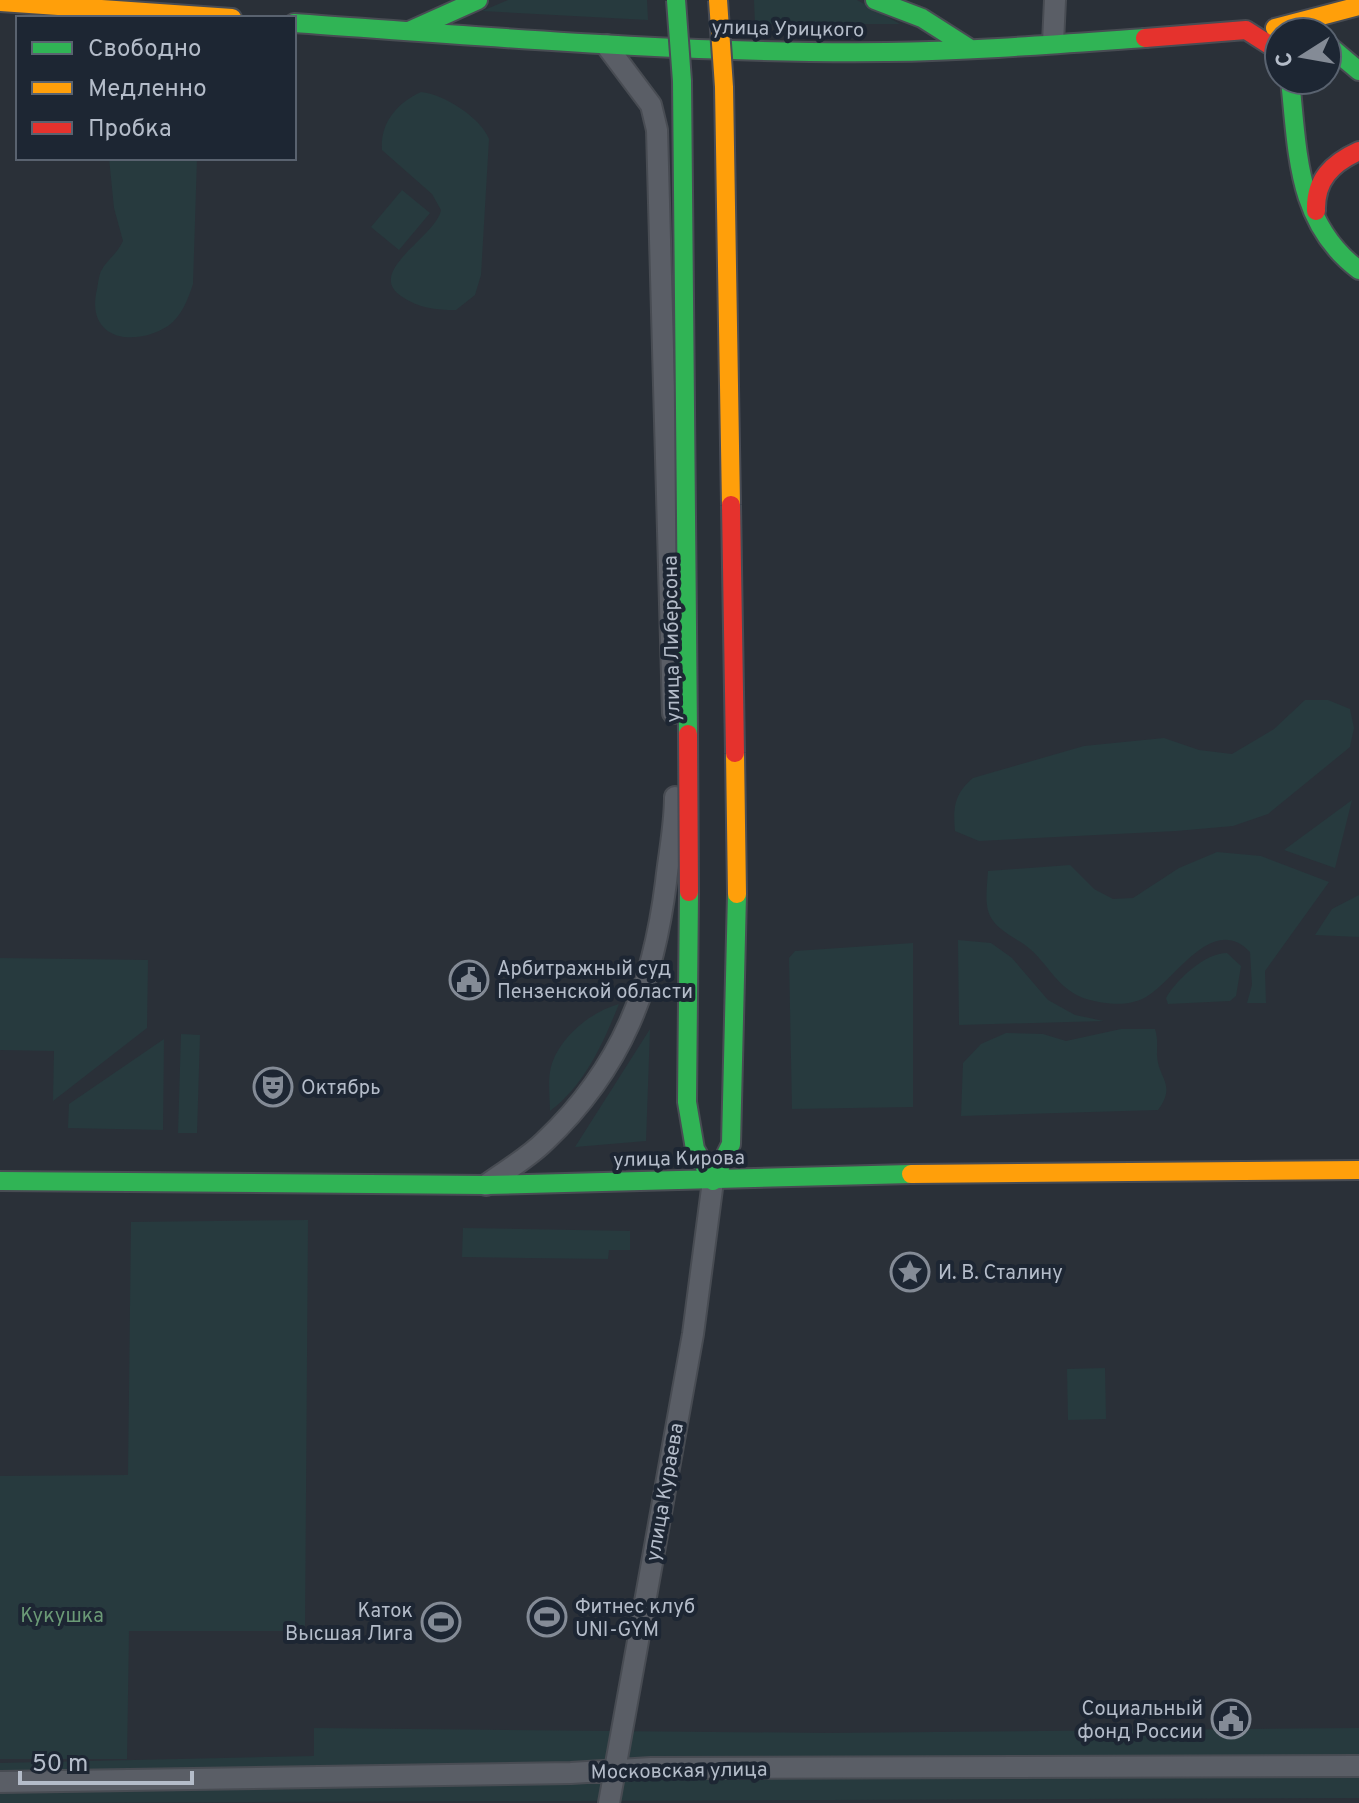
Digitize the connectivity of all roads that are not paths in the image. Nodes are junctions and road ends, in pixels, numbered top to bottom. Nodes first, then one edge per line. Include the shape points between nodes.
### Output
1 (478, 0) edge
2 (676, 0) edge
3 (712, 0) edge
4 (718, 0) edge
5 (875, 0) edge
6 (1055, 0) edge
7 (0, 2) edge
8 (1358, 6) edge
9 (203, 16) edge
10 (1323, 16) edge
11 (296, 23) edge
12 (1263, 29) edge
13 (1246, 30) junction
14 (409, 31) junction
15 (1263, 41) edge
16 (1053, 43) junction
17 (606, 45) junction
18 (969, 48) junction
19 (716, 49) junction
20 (1343, 58) edge
21 (1359, 71) edge
22 (1292, 96) edge
23 (1359, 151) edge
24 (1317, 222) junction
25 (1359, 270) edge
26 (1359, 1170) edge
27 (0, 1181) edge
28 (713, 1181) junction
29 (486, 1185) junction
30 (1359, 1766) edge
31 (615, 1770) junction
32 (0, 1782) edge
33 (609, 1803) edge

1 - 14 main road
2 - 28 main road, bridge via 682,81 687,1102 695,1149
3 - 19 street
4 - 28 main road, bridge via 724,87 737,894 731,1144
5 - 18 main road via 922,18
6 - 16 street
7 - 9 main road
8 - 10 main road
11 - 14 main road, улица Урицкого
12 - 13 main road, улица Урицкого
13 - 15 main road
13 - 16 main road, улица Урицкого
14 - 17 main road, улица Урицкого
16 - 18 main road, улица Урицкого
17 - 19 main road, улица Урицкого
17 - 29 street, улица Либерсона via 651,105 657,130 675,810 659,931 643,996 621,1045 592,1090 543,1143
18 - 19 main road, улица Урицкого
20 - 21 main road
22 - 24 main road via 1298,159
23 - 24 main road via 1323,175 1315,202
24 - 25 main road via 1333,250
26 - 28 main road, улица Кирова
27 - 29 main road, улица Кирова
28 - 29 main road, улица Кирова
28 - 31 street, улица Кураева via 693,1334
30 - 31 street, Московская улица
31 - 32 street, Московская улица
31 - 33 street, улица Кураева

